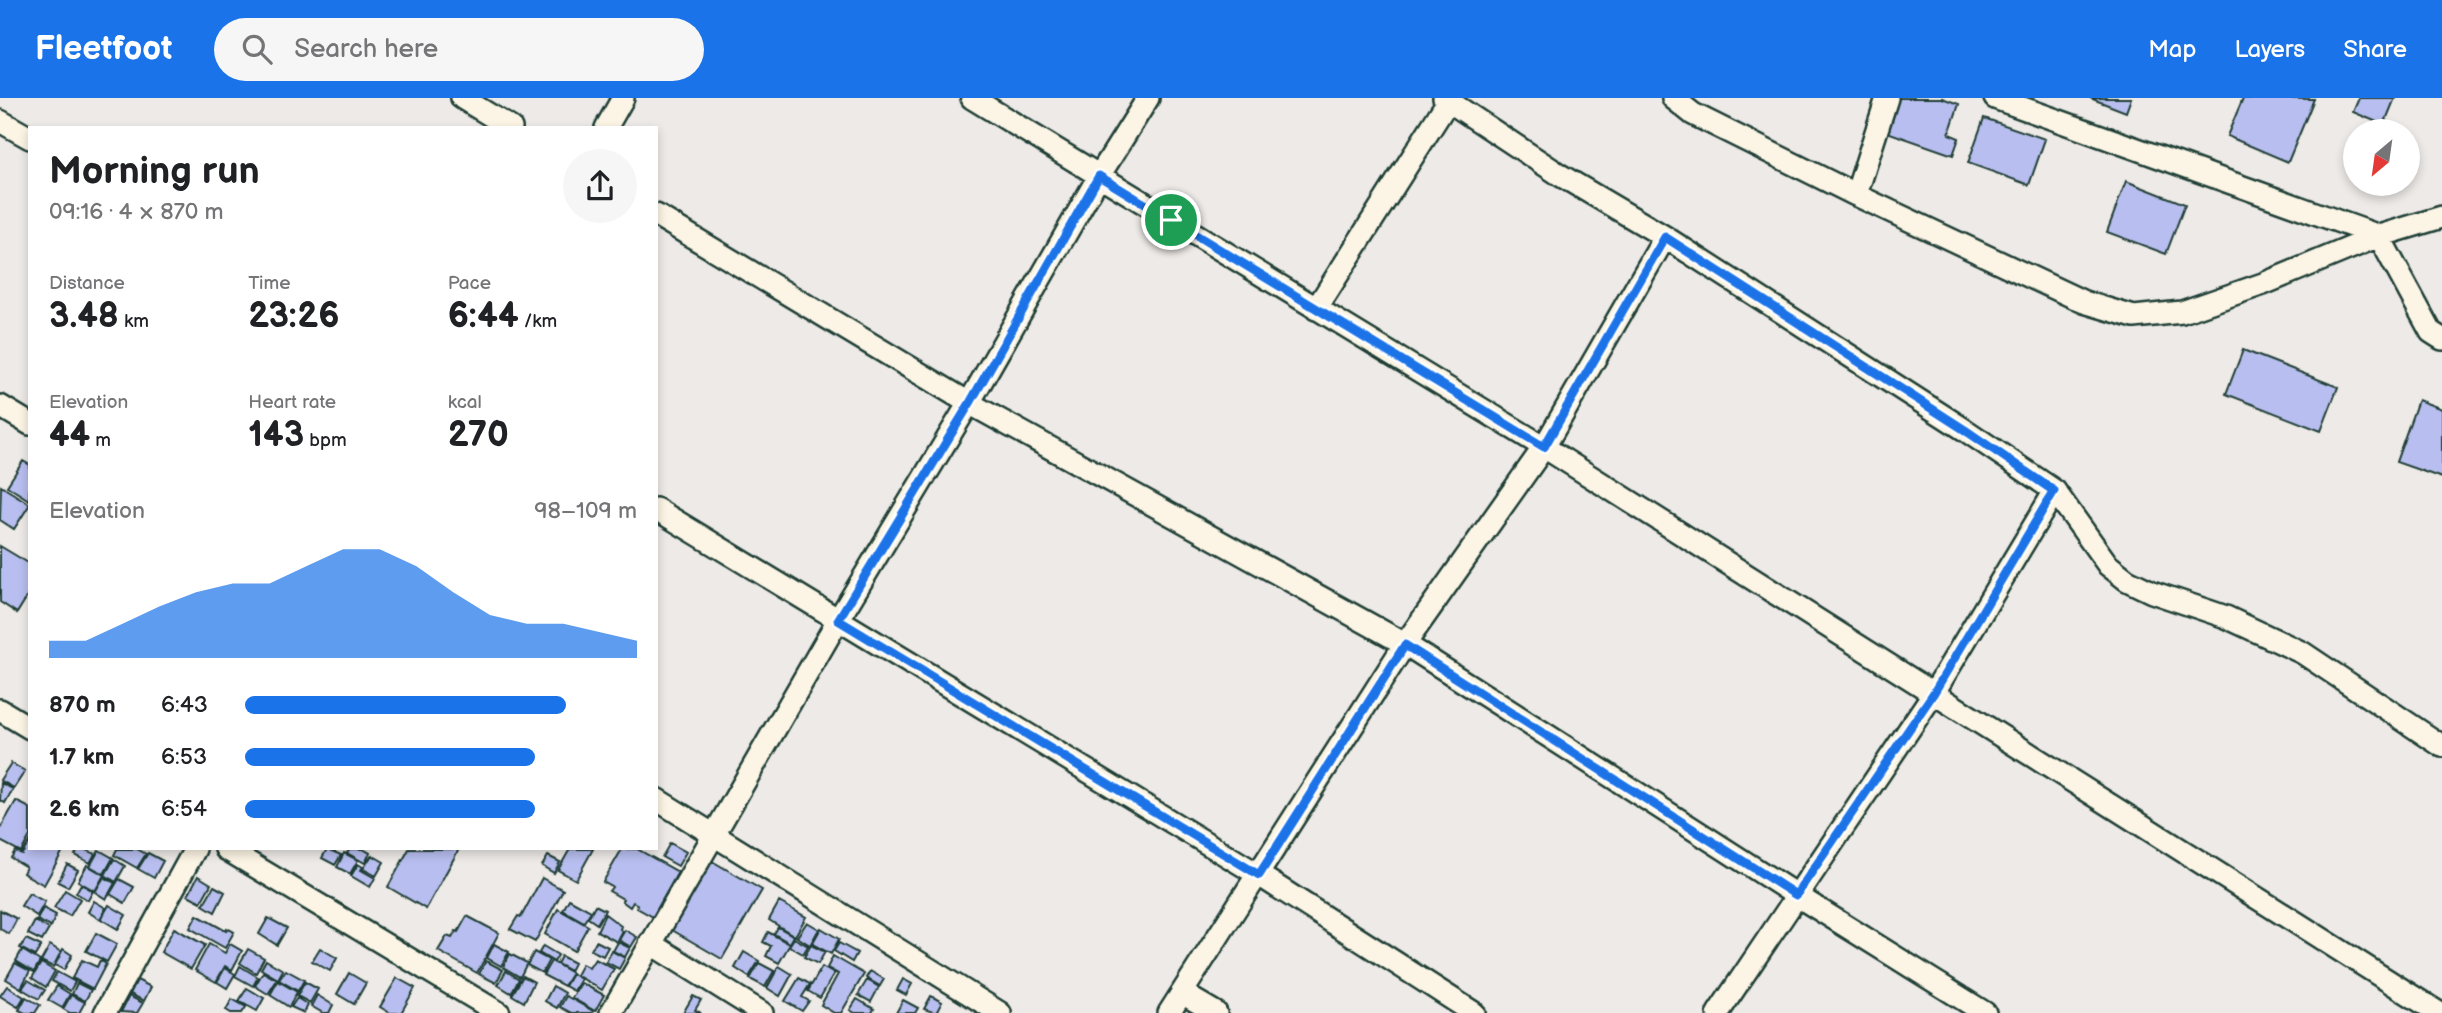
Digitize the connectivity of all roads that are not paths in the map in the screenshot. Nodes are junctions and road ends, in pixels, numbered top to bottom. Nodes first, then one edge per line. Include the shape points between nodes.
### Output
1 (461, 98) edge
2 (623, 98) edge
3 (972, 98) edge
4 (1148, 98) edge
5 (1673, 98) edge
6 (1887, 98) edge
7 (1995, 98) edge
8 (1446, 100) edge
9 (1696, 106) edge
10 (0, 121) edge
11 (508, 126) edge
12 (607, 126) edge
13 (28, 137) edge
14 (1099, 176) junction
15 (1856, 195) junction
16 (658, 216) edge
17 (2442, 217) edge
18 (2379, 236) junction
19 (1665, 237) junction
20 (1316, 309) junction
21 (2442, 339) edge
22 (970, 403) junction
23 (0, 406) edge
24 (28, 423) edge
25 (1544, 447) junction
26 (2054, 491) junction
27 (658, 510) edge
28 (838, 620) junction
29 (1405, 645) junction
30 (1933, 694) junction
31 (0, 710) edge
32 (28, 727) edge
33 (2442, 746) edge
34 (658, 800) edge
35 (715, 835) junction
36 (194, 850) edge
37 (228, 850) edge
38 (1259, 875) junction
39 (1796, 895) junction
40 (650, 943) junction
41 (1182, 993) junction
42 (105, 1013) edge
43 (499, 1013) edge
44 (611, 1013) edge
45 (762, 1013) edge
46 (1000, 1013) edge
47 (1170, 1013) edge
48 (1216, 1013) edge
49 (1474, 1013) edge
50 (1718, 1013) edge
51 (1984, 1013) edge
52 (2439, 1013) edge

1 - 11 street
2 - 12 street
3 - 14 street
4 - 14 street
5 - 9 street
6 - 15 street
7 - 18 street
8 - 19 street
8 - 20 street
9 - 15 street
10 - 13 street
14 - 20 street
14 - 22 street
15 - 18 street via 2084,302 2134,317 2182,312
16 - 22 street
17 - 18 street
18 - 21 street via 2431,332
19 - 25 street
19 - 26 street
20 - 25 street
22 - 28 street
22 - 29 street
23 - 24 street
25 - 29 street
25 - 30 street
26 - 30 street
26 - 33 street via 2108,565 2127,580 2226,617 2303,653
27 - 28 street
28 - 35 street
28 - 38 street
29 - 38 street
29 - 39 street
30 - 39 street
30 - 52 street
31 - 32 street
34 - 35 street
35 - 40 street
35 - 46 street
36 - 42 street
37 - 43 street
38 - 41 street
38 - 49 street
39 - 50 street
39 - 51 street
40 - 44 street
40 - 45 street
41 - 47 street
41 - 48 street

